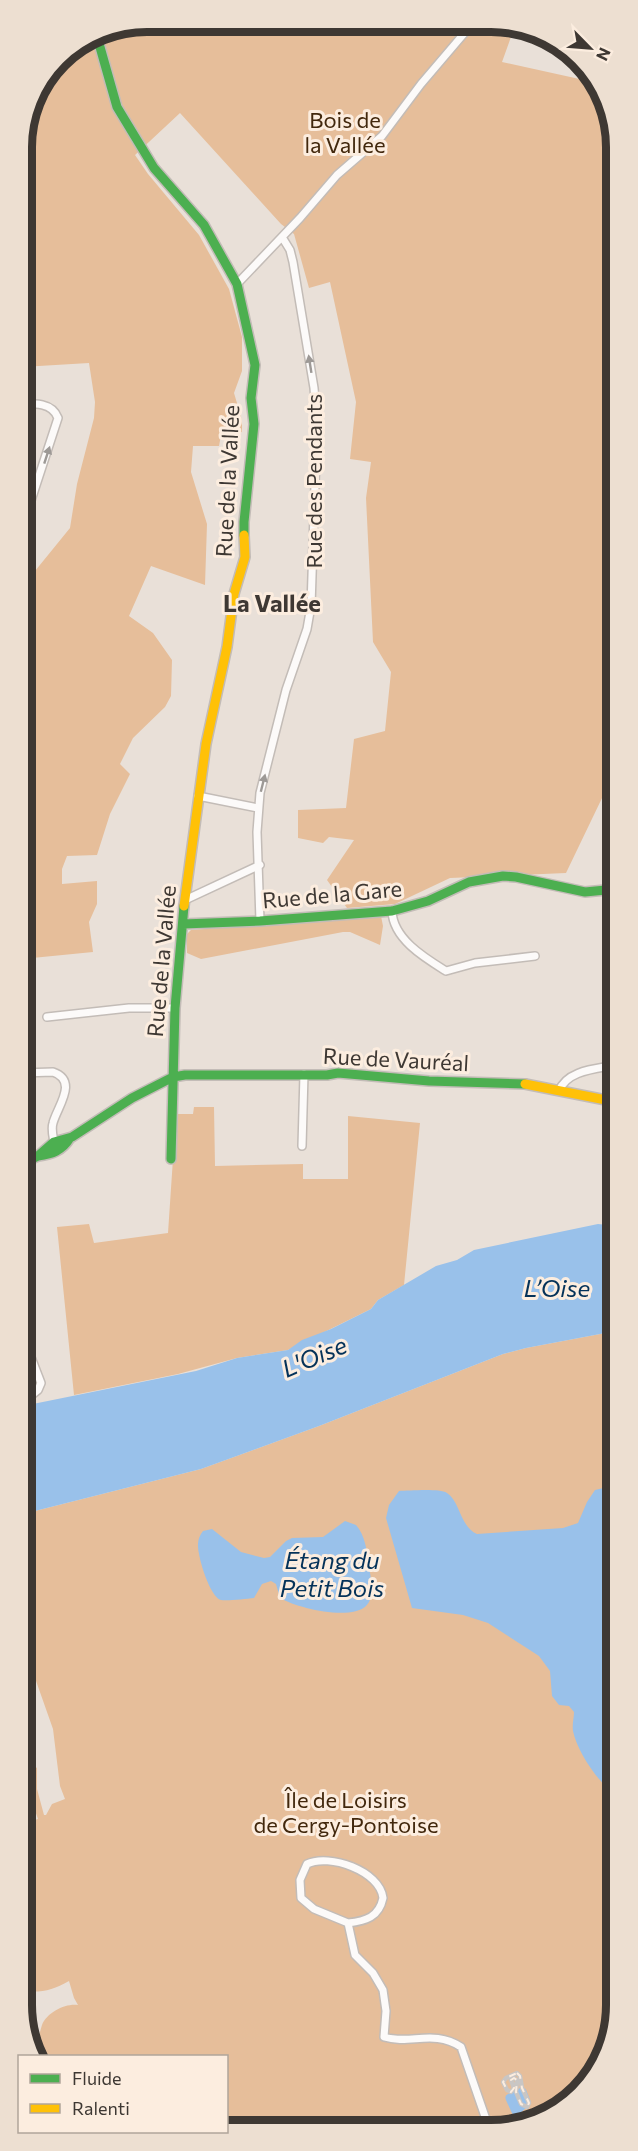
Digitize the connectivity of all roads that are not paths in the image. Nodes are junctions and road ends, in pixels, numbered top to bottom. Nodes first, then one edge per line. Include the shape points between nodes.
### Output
1 (465, 32) edge
2 (97, 43) edge
3 (282, 237) junction
4 (237, 284) junction
5 (32, 405) edge
6 (32, 497) edge
7 (198, 796) junction
8 (258, 808) junction
9 (260, 865) junction
10 (606, 890) edge
11 (185, 900) junction
12 (392, 911) junction
13 (260, 921) junction
14 (183, 924) junction
15 (535, 956) dead end
16 (175, 1008) junction
17 (47, 1017) dead end
18 (606, 1068) edge
19 (32, 1073) edge
20 (304, 1074) junction
21 (173, 1077) junction
22 (559, 1091) junction
23 (606, 1100) edge
24 (69, 1138) junction
25 (54, 1142) junction
26 (302, 1146) dead end
27 (38, 1156) junction
28 (32, 1159) edge
29 (171, 1159) dead end
30 (32, 1360) edge
31 (32, 1393) edge
32 (348, 1923) junction
33 (486, 2120) edge

1 - 3 street via 382,136 337,175
2 - 4 street, Rue de la Vallée via 117,107 154,168 204,225
3 - 4 street
8 -> 3 street, Rue des Pendants via 286,690 307,629 313,584 315,400 293,261
4 - 7 street, Rue de la Vallée via 255,365 245,557 234,594
6 -> 5 street via 58,418 48,406
7 - 8 street
7 - 11 street, Rue de la Vallée
8 - 9 street, Rue des Pendants
9 - 11 street
9 - 13 street, Rue des Pendants
10 - 12 street, Rue de la Gare via 585,892 503,876 469,882 428,901
11 - 14 street, Rue de la Vallée
12 - 13 street, Rue de la Gare
12 - 15 street via 393,922 403,937 446,971 475,963
13 - 14 street, Rue de la Gare
14 - 16 street, Rue de la Vallée
16 - 17 street via 129,1008
16 - 21 street, Rue de la Vallée
18 - 22 street via 570,1077
19 - 25 street via 53,1072 64,1081 66,1092 52,1126
20 - 21 street, Rue de Vauréal
20 - 22 street, Rue de Vauréal via 520,1083
20 - 26 street
21 - 24 street
21 - 29 street, Rue de la Vallée
22 - 23 street, Rue de Vauréal
24 - 25 street
24 - 27 street via 62,1149
25 - 27 street
27 - 28 street
30 - 31 street via 41,1385
32 - 32 street via 376,1914 383,1898 379,1886 369,1876 343,1864 323,1860 307,1864 300,1880 301,1898 314,1909
32 - 33 street via 354,1955 373,1973 383,1990 384,2037 436,2038 460,2047

